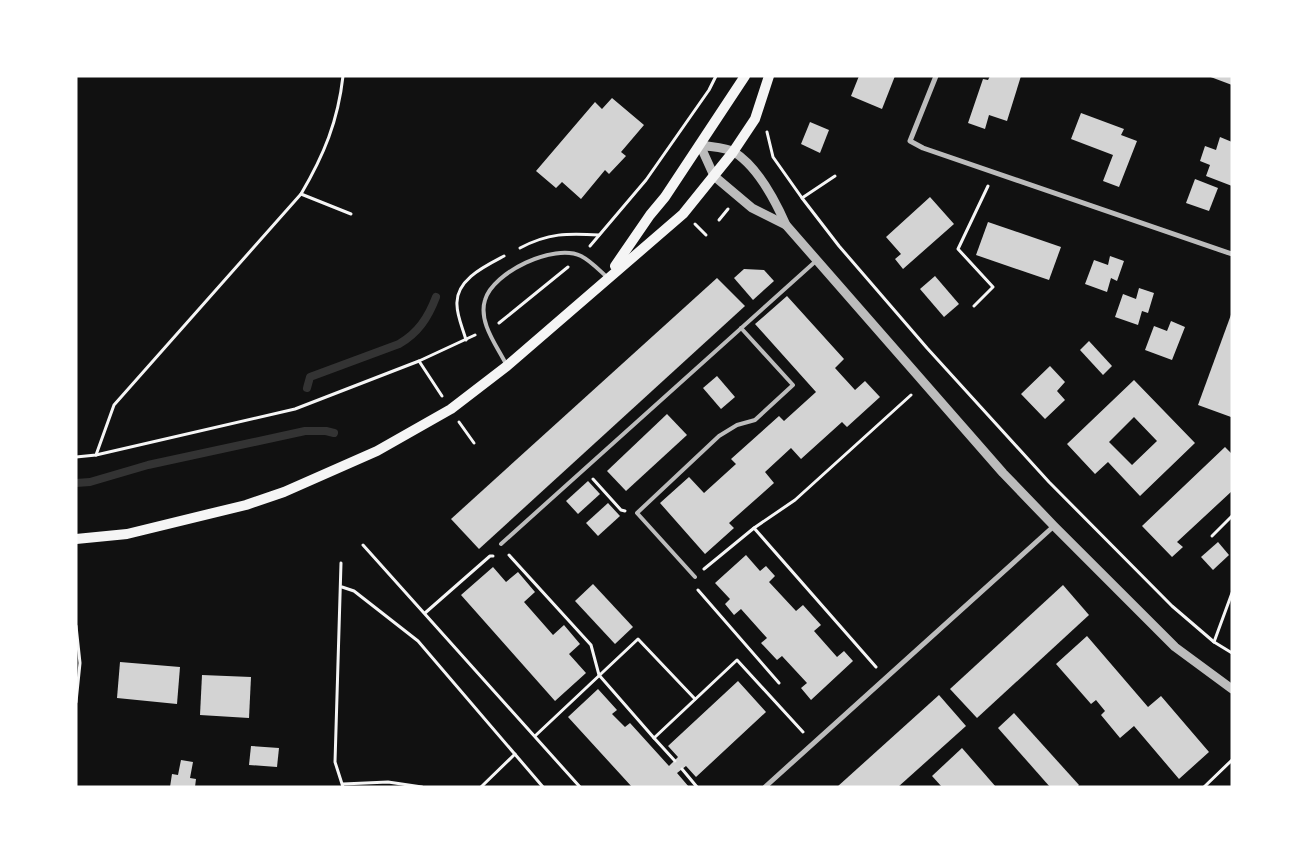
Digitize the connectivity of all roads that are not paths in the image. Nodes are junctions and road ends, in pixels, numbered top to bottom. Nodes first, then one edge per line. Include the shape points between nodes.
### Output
1 (745, 76) edge
2 (769, 76) edge
3 (936, 76) edge
4 (700, 145) junction
5 (734, 152) junction
6 (714, 176) junction
7 (786, 225) junction
8 (1232, 254) edge
9 (817, 260) junction
10 (608, 278) junction
11 (741, 328) junction
12 (507, 366) junction
13 (1054, 526) junction
14 (76, 539) edge
15 (501, 544) dead end
16 (695, 576) road end
17 (1232, 689) edge
18 (765, 787) edge

1 - 4 main road
2 - 5 main road via 755,119
3 - 8 street via 910,141
4 - 5 street
4 - 6 street
4 - 10 main road
5 - 6 main road
5 - 7 street via 756,173
6 - 7 street via 752,208
6 - 10 main road via 683,214
7 - 9 street
9 - 11 lane
9 - 13 street
10 - 12 main road
10 - 12 lane via 581,256 560,252 544,254 496,282 484,301 488,329
11 - 15 lane
11 - 16 lane via 793,385 755,420 736,425 719,436 637,513
12 - 14 main road via 451,409 385,446 284,492 127,534
13 - 17 street via 1175,647
13 - 18 street

